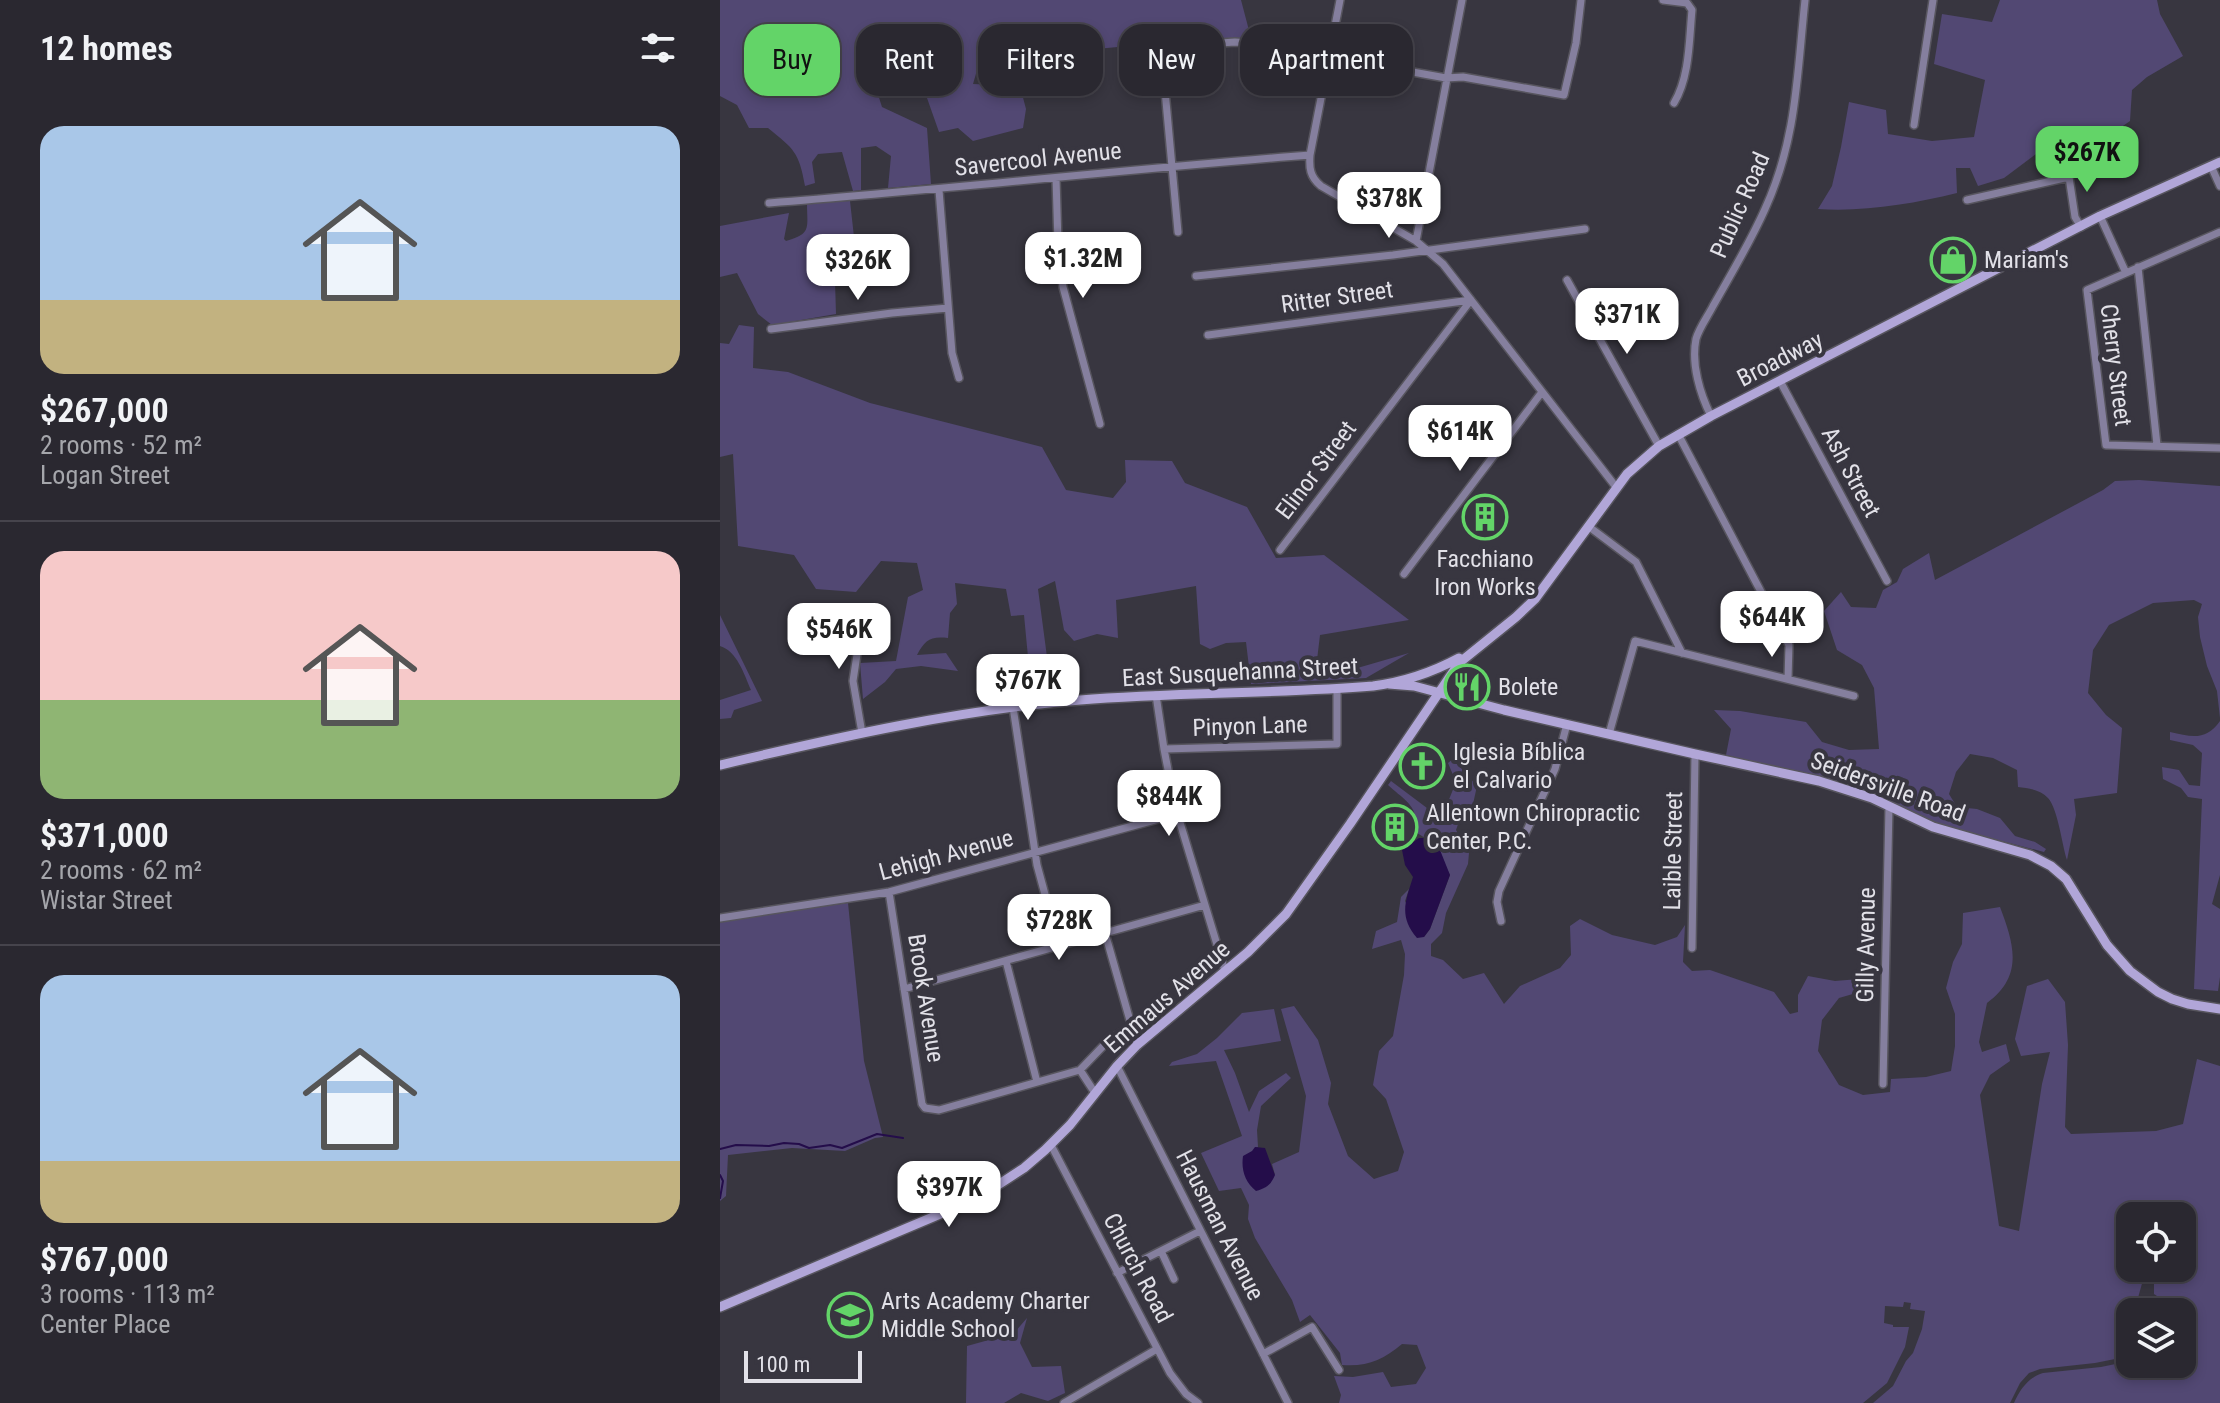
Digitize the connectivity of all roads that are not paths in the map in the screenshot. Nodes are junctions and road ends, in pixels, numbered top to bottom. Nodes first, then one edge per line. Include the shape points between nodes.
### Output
1 (1340, 0) edge
2 (1462, 0) edge
3 (1581, 0) edge
4 (1663, 0) edge
5 (1805, 0) edge
6 (1933, 0) edge
7 (1336, 24) edge
8 (1240, 43) edge
9 (1413, 72) edge
10 (1446, 78) junction
11 (1322, 96) edge
12 (1674, 103) dead end
13 (1914, 125) dead end
14 (1310, 155) junction
15 (2216, 164) edge
16 (1173, 166) junction
17 (1056, 178) junction
18 (2220, 186) edge
19 (939, 190) junction
20 (1967, 200) dead end
21 (769, 203) dead end
22 (2100, 216) junction
23 (2081, 227) junction
24 (1585, 229) dead end
25 (1178, 232) dead end
26 (2220, 232) edge
27 (1416, 241) junction
28 (1428, 250) junction
29 (2138, 267) junction
30 (2126, 273) junction
31 (1196, 276) dead end
32 (1567, 280) dead end
33 (1471, 300) junction
34 (948, 308) junction
35 (771, 329) dead end
36 (1208, 335) dead end
37 (959, 378) dead end
38 (1780, 381) junction
39 (1542, 392) junction
40 (1711, 416) junction
41 (1100, 424) dead end
42 (1678, 434) junction
43 (2157, 445) junction
44 (1659, 446) junction
45 (2220, 448) edge
46 (1616, 487) junction
47 (1588, 526) junction
48 (1280, 550) dead end
49 (1404, 574) dead end
50 (1887, 581) dead end
51 (864, 608) dead end
52 (1473, 650) junction
53 (1682, 653) junction
54 (1788, 679) junction
55 (1389, 684) junction
56 (1337, 689) junction
57 (1439, 693) junction
58 (1156, 695) junction
59 (1854, 696) dead end
60 (1013, 707) junction
61 (1567, 724) junction
62 (862, 733) junction
63 (1609, 734) junction
64 (1164, 749) junction
65 (1695, 754) junction
66 (720, 765) edge
67 (1889, 807) junction
68 (1177, 814) junction
69 (1035, 852) junction
70 (889, 892) junction
71 (1205, 905) junction
72 (720, 918) edge
73 (1501, 921) dead end
74 (1105, 933) junction
75 (1059, 946) junction
76 (1692, 948) dead end
77 (1006, 961) junction
78 (1225, 971) junction
79 (904, 989) junction
80 (2220, 1009) edge
81 (1131, 1026) junction
82 (1137, 1045) junction
83 (1117, 1066) junction
84 (1080, 1070) junction
85 (1037, 1082) junction
86 (1883, 1084) dead end
87 (1095, 1093) junction
88 (1051, 1145) junction
89 (1200, 1231) junction
90 (1161, 1251) junction
91 (1117, 1273) junction
92 (1174, 1279) dead end
93 (720, 1307) edge
94 (1157, 1349) junction
95 (1263, 1354) junction
96 (1339, 1370) dead end
97 (1064, 1403) edge
98 (1198, 1403) edge
99 (1288, 1403) edge

1 - 7 street
2 - 10 street
3 - 10 street via 1564,95
4 - 12 street via 1687,3 1692,10 1687,62
5 - 40 street, Public Road via 1787,148 1757,228 1697,335 1698,374
6 - 13 street
8 - 16 street via 1161,47
9 - 10 street
10 - 27 street
11 - 14 street
14 - 16 street, Savercool Avenue
14 - 27 street via 1310,171 1321,186
15 - 18 street
15 - 22 main road, Broadway
16 - 17 street, Savercool Avenue
16 - 25 street
17 - 19 street, Savercool Avenue
17 - 41 street via 1063,287
19 - 21 street, Savercool Avenue
19 - 34 street
20 - 23 street via 2069,177
22 - 23 main road, Broadway
22 - 30 street
23 - 38 main road, Broadway
24 - 28 street
26 - 29 street, Cherry Street
27 - 28 street
28 - 31 street
28 - 33 street
29 - 30 street, Cherry Street
29 - 43 street
30 - 43 street, Cherry Street via 2087,290 2106,445
32 - 44 street
33 - 36 street, Ritter Street
33 - 39 street
33 - 48 street, Elinor Street
34 - 35 street
34 - 37 street
38 - 40 main road, Broadway
38 - 50 street, Ash Street
39 - 46 street
39 - 49 street
40 - 42 main road, Broadway
42 - 44 main road, Broadway
42 - 54 street via 1789,645
43 - 45 street
44 - 46 main road, Broadway
46 - 47 main road, Broadway
47 - 52 main road, Broadway via 1535,599
47 - 53 street via 1636,562
51 - 62 street via 853,681
52 - 55 main road, East Susquehanna Street via 1434,671
52 - 57 main road, Broadway
53 - 54 street
53 - 63 street via 1635,641
54 - 59 street
55 - 56 main road, East Susquehanna Street
55 - 57 main road, Seidersville Road
56 - 58 main road, East Susquehanna Street
56 - 64 street, Pinyon Lane via 1337,744
57 - 61 main road, Seidersville Road
57 - 78 main road, Emmaus Avenue via 1300,897
58 - 60 main road, East Susquehanna Street
58 - 64 street
60 - 62 main road, East Susquehanna Street
60 - 69 street
61 - 63 main road, Seidersville Road
61 - 73 street via 1555,769 1499,891
62 - 66 main road, East Susquehanna Street
63 - 65 main road, Seidersville Road
64 - 68 street
65 - 67 main road, Seidersville Road via 1826,782
65 - 76 street, Laible Street
67 - 80 main road, Seidersville Road via 1933,827 2045,862 2071,886 2107,945 2130,971 2172,999
67 - 86 street, Gilly Avenue
68 - 69 street, Lehigh Avenue
68 - 71 street
69 - 70 street, Lehigh Avenue
69 - 75 street
70 - 72 street, Lehigh Avenue
70 - 79 street, Brook Avenue
71 - 74 street
71 - 78 street
74 - 75 street
74 - 81 street
75 - 77 street
77 - 79 street
77 - 85 street
78 - 82 main road, Emmaus Avenue
79 - 85 street, Brook Avenue via 927,1109
81 - 82 street
81 - 84 street
82 - 83 main road, Emmaus Avenue
83 - 87 main road, Emmaus Avenue
83 - 89 street, Hausman Avenue
84 - 85 street
84 - 87 street
87 - 88 main road, Emmaus Avenue
88 - 91 street, Church Road
88 - 93 main road, Emmaus Avenue via 978,1198
89 - 90 street
89 - 95 street, Hausman Avenue
90 - 91 street
90 - 92 street
91 - 94 street, Church Road
94 - 97 street
94 - 98 street, Church Road via 1176,1381
95 - 96 street via 1312,1327
95 - 99 street, Hausman Avenue

